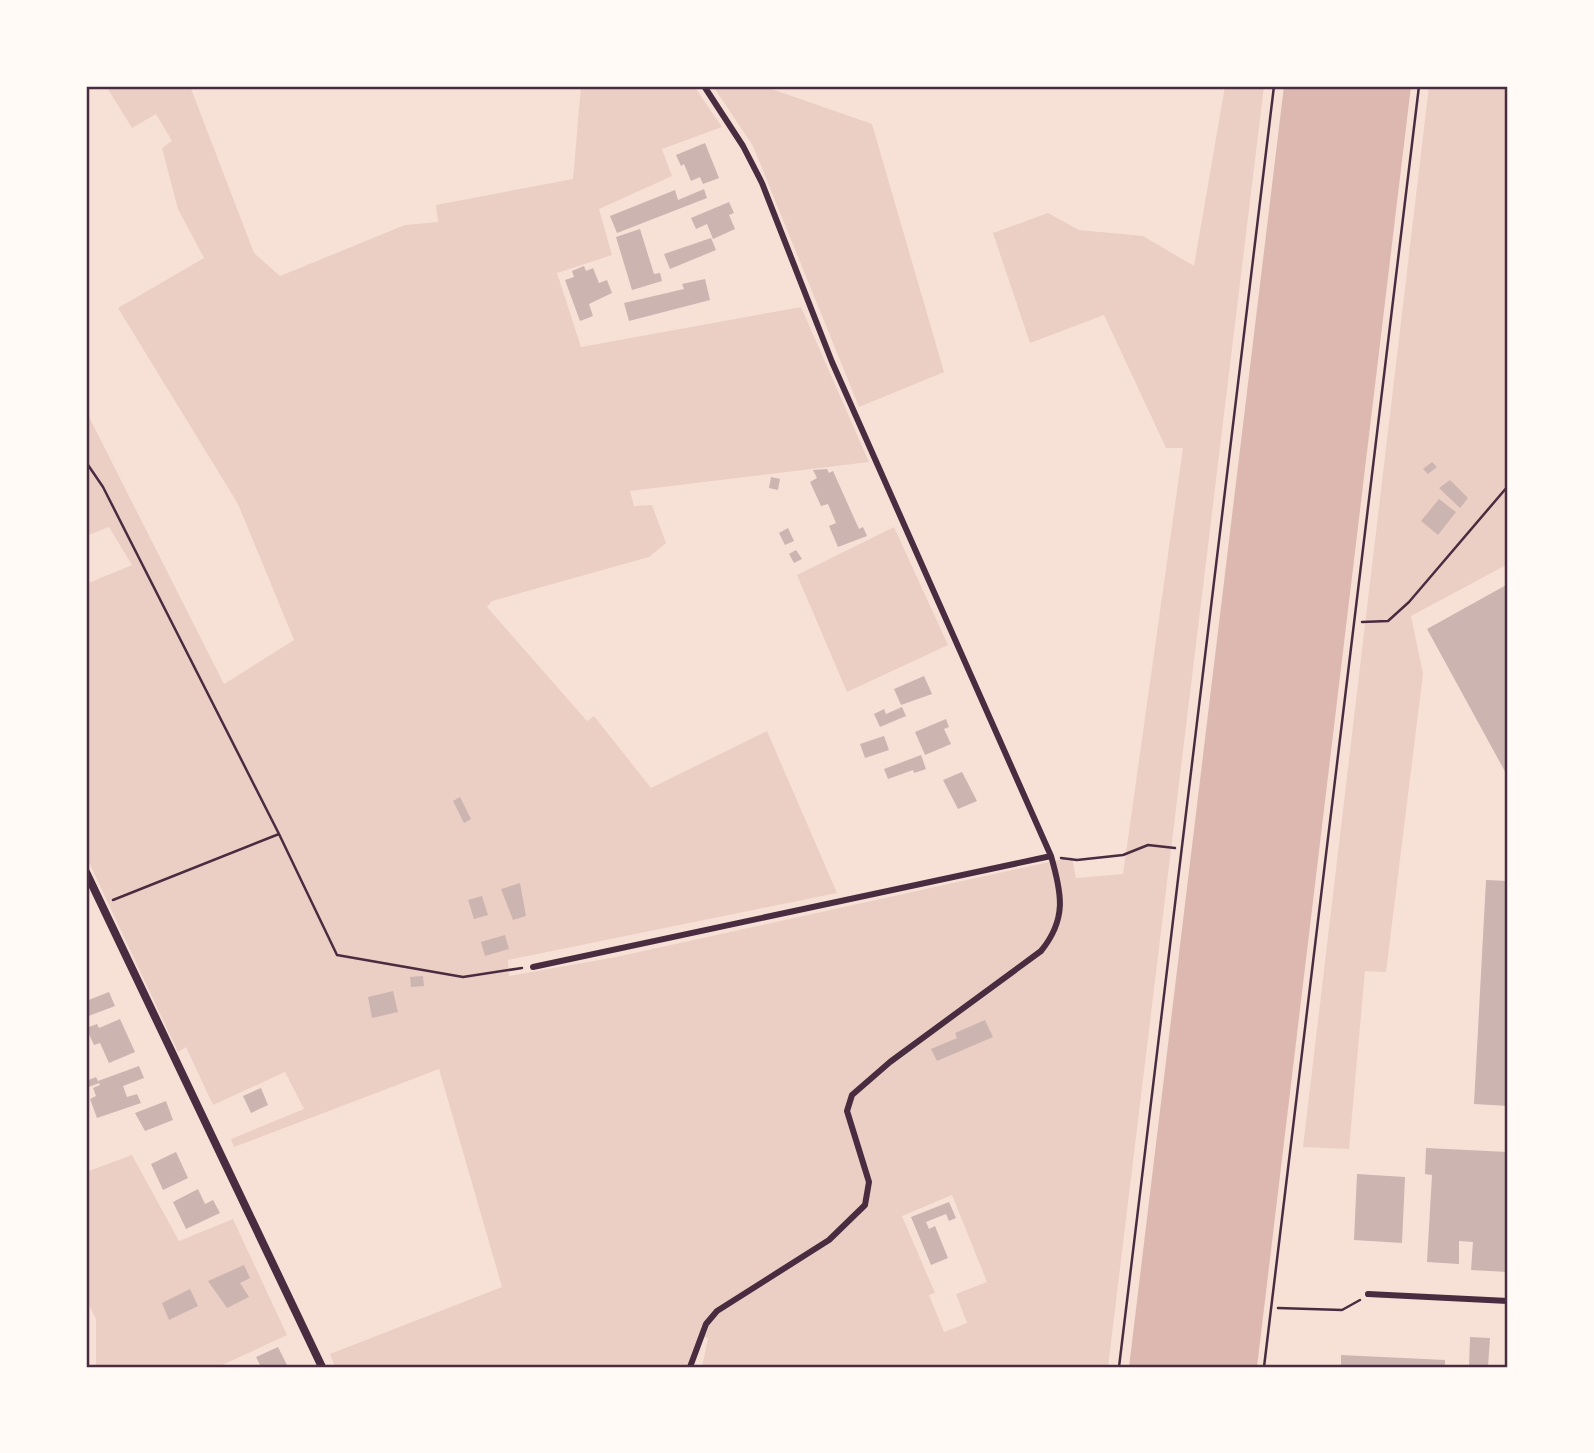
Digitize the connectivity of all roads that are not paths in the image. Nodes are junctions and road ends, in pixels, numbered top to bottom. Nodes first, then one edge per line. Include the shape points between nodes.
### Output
1 (704, 86) edge
2 (1274, 86) edge
3 (1419, 86) edge
4 (1051, 856) junction
5 (86, 872) edge
6 (533, 967) road end
7 (1368, 1294) road end
8 (1508, 1301) edge
9 (322, 1367) edge
10 (690, 1367) edge
11 (1119, 1367) edge
12 (1264, 1367) edge

1 - 4 street via 762,183 832,362
2 - 11 lane
3 - 12 lane
4 - 6 street
4 - 10 street via 1060,902 1056,933 1041,951 852,1095 847,1111 869,1182 864,1205 829,1240 717,1311 706,1324
5 - 9 street
7 - 8 street

